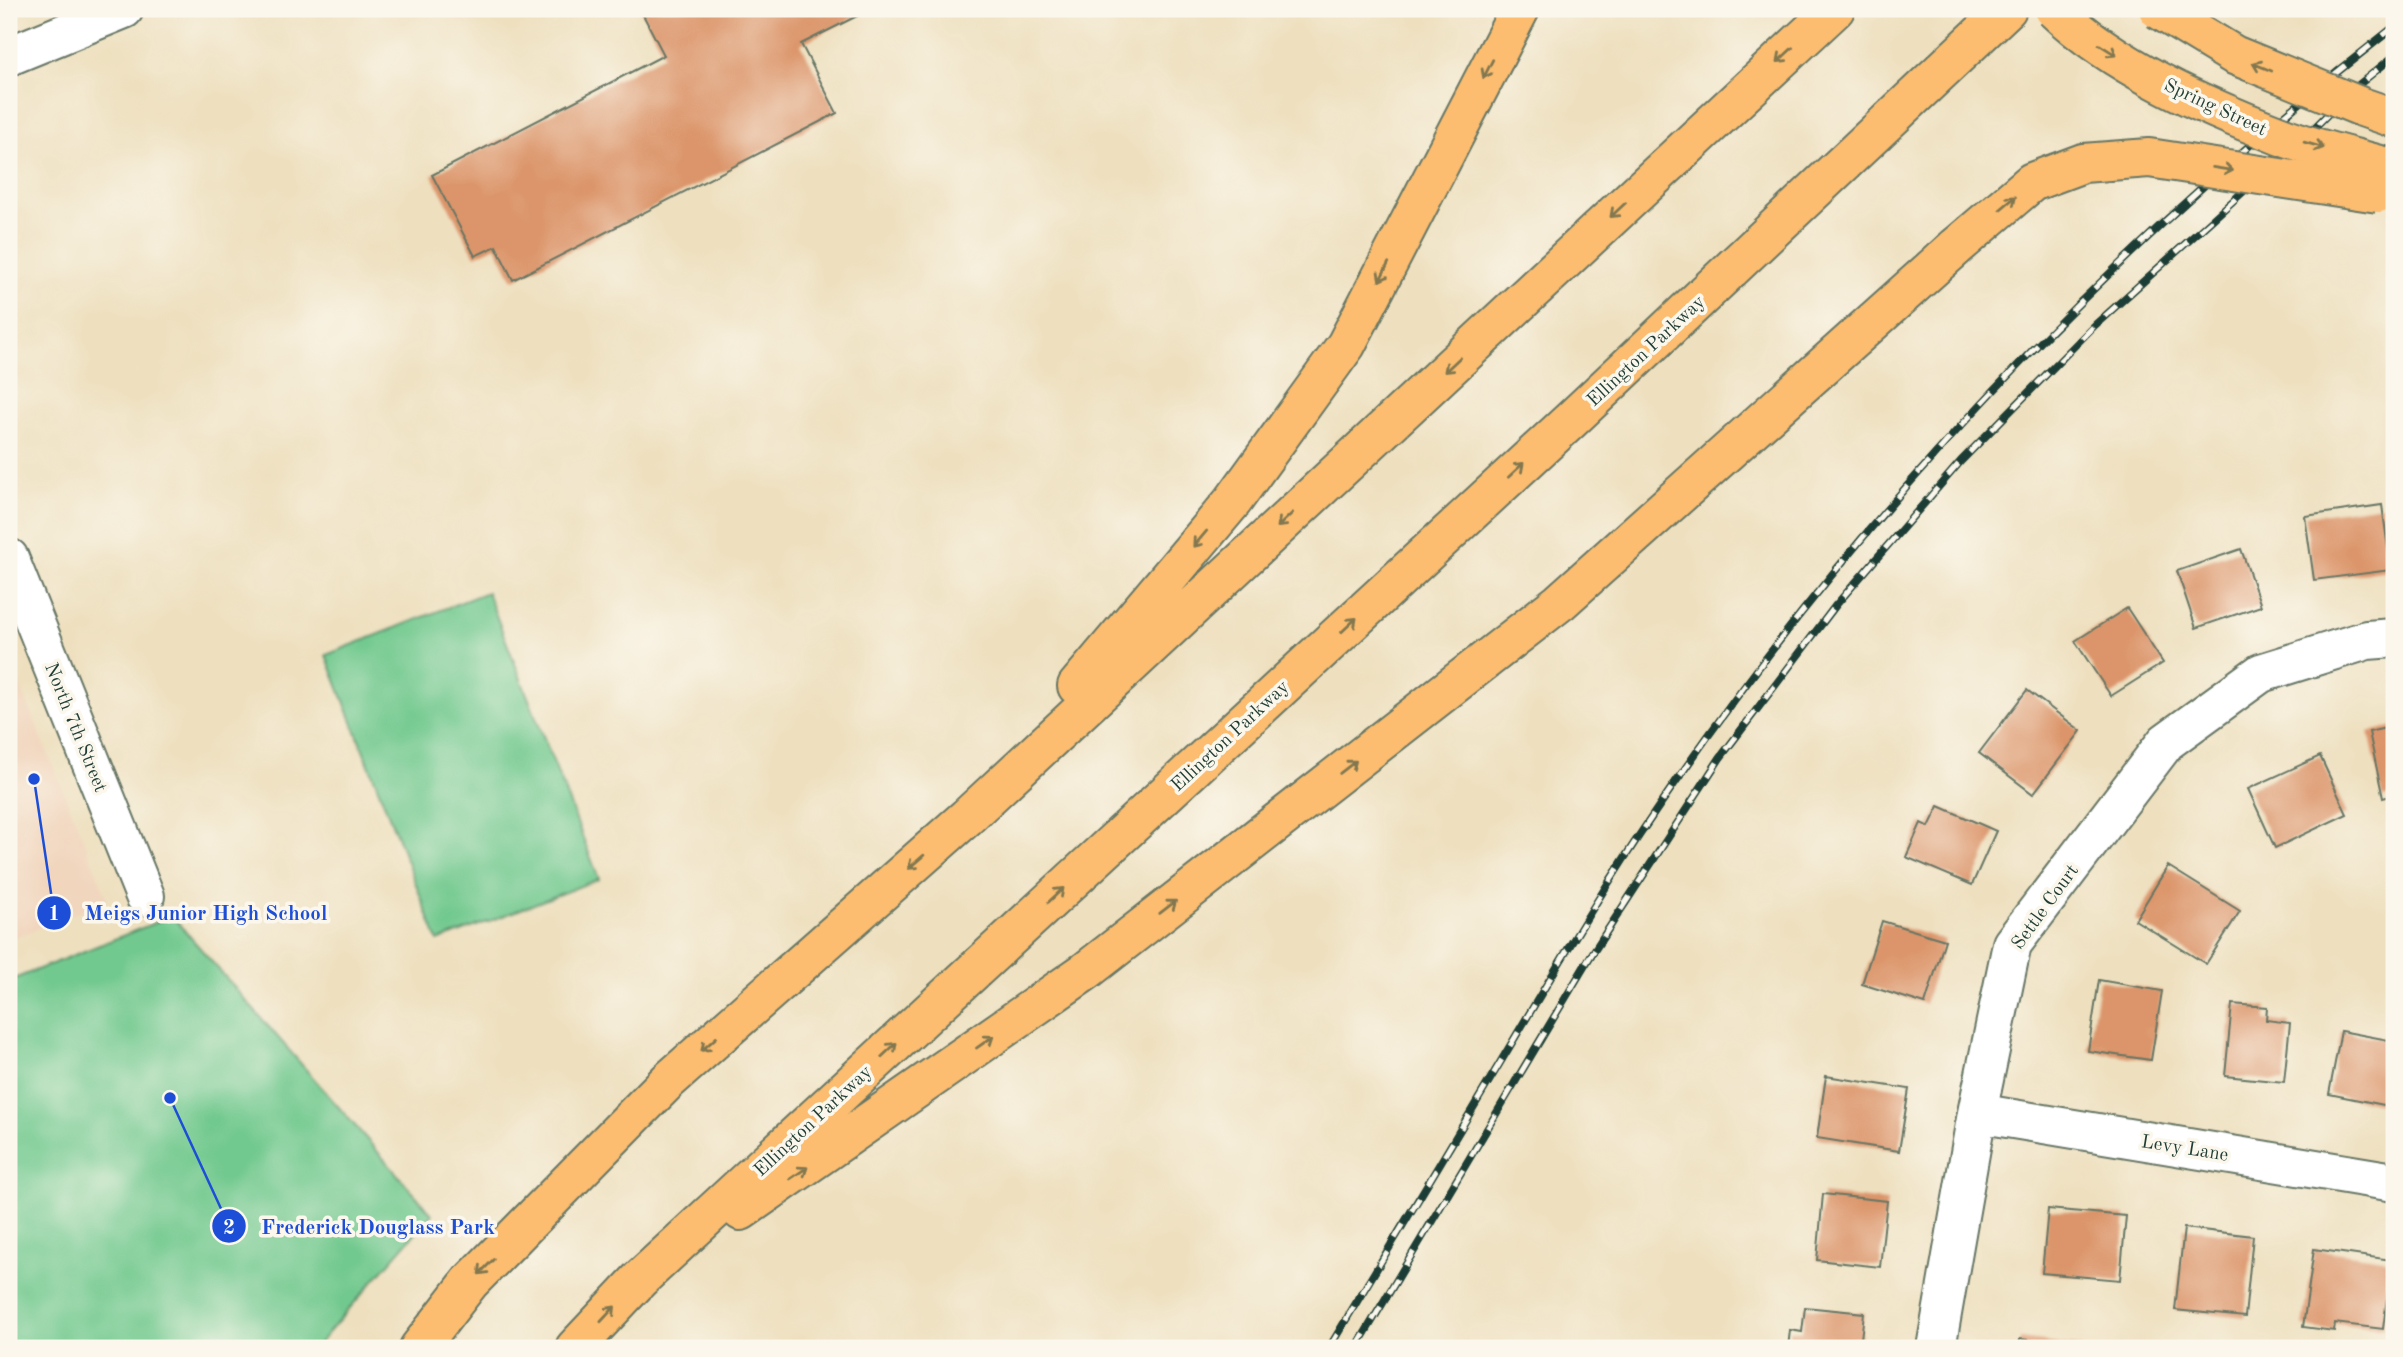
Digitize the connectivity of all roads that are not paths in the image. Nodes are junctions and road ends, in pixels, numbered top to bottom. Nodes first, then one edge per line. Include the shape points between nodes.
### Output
1 (124, 9) edge
2 (1520, 9) edge
3 (1835, 9) edge
4 (2007, 9) edge
5 (2054, 9) edge
6 (2158, 9) edge
7 (9, 56) edge
8 (2394, 118) edge
9 (2389, 186) edge
10 (9, 558) edge
11 (2394, 638) edge
12 (967, 817) junction
13 (145, 896) dead end
14 (1977, 1113) junction
15 (2394, 1182) edge
16 (640, 1279) junction
17 (419, 1348) edge
18 (575, 1348) edge
19 (1936, 1348) edge

1 - 7 street
2 -> 12 main road via 1346,345 1233,501
3 -> 12 main road
16 -> 4 main road, Ellington Parkway via 1560,430
5 -> 9 main road, Spring Street, bridge via 2103,48 2180,92
8 -> 6 main road, bridge via 2234,55
16 -> 9 main road, bridge via 1086,971 1560,602 2032,182 2083,163 2149,158
10 - 13 street, North 7th Street
11 - 14 street, Settle Court via 2367,640 2261,673 2166,742 2012,944
12 -> 17 main road via 668,1081 470,1282
14 - 15 street, Levy Lane
14 - 19 street, Settle Court
18 -> 16 main road, Ellington Parkway

